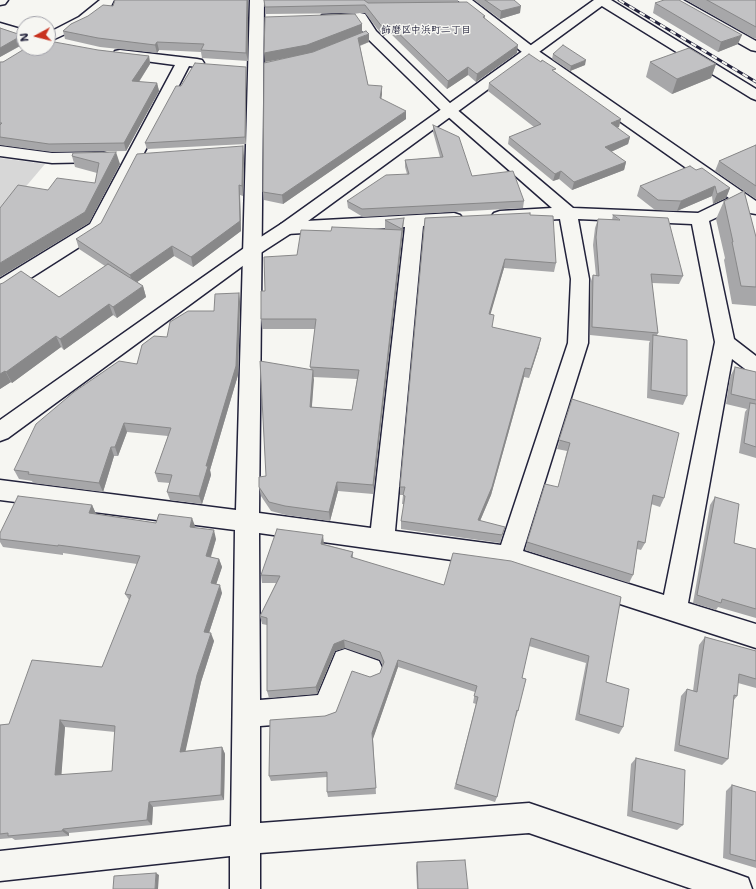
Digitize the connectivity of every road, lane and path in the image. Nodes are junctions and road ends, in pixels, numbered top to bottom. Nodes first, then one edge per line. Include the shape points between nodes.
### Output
1 (107, 0) edge
2 (464, 0) edge
3 (603, 0) edge
4 (673, 0) edge
5 (258, 8) edge
6 (312, 18) edge
7 (0, 27) edge
8 (16, 32) edge
9 (56, 34) edge
10 (56, 44) edge
11 (63, 45) edge
12 (756, 48) edge
13 (108, 53) edge
14 (532, 53) junction
15 (184, 62) junction
16 (213, 65) edge
17 (756, 95) edge
18 (450, 111) junction
19 (0, 150) edge
20 (140, 157) junction
21 (749, 204) edge
22 (568, 213) junction
23 (700, 219) junction
24 (414, 222) junction
25 (287, 228) junction
26 (253, 250) junction
27 (0, 288) edge
28 (725, 342) junction
29 (756, 367) edge
30 (0, 432) edge
31 (0, 490) edge
32 (247, 521) junction
33 (382, 540) junction
34 (508, 557) junction
35 (674, 610) junction
36 (756, 636) edge
37 (370, 670) dead end
38 (246, 714) junction
39 (246, 839) junction
40 (0, 866) edge
41 (245, 889) edge
42 (737, 889) edge

1 - 9 street via 84,20
2 - 14 street
3 - 14 street
3 - 17 street
4 - 12 street
5 - 26 street via 249,68 247,149
6 - 18 street via 364,12 371,34
7 - 8 street
10 - 11 street
13 - 15 street
14 - 18 street
14 - 21 street
15 - 16 street
15 - 20 street
18 - 22 street
18 - 25 street
19 - 20 street via 52,158
20 - 27 street via 97,228
21 - 23 street
22 - 23 street
22 - 24 street
22 - 34 street via 580,280 578,343
23 - 28 street
24 - 25 street
24 - 33 street
25 - 26 street
26 - 30 street
26 - 32 street
28 - 29 street
28 - 35 street
31 - 32 street
32 - 33 street
32 - 38 street
33 - 34 street
34 - 35 street
35 - 36 street
37 - 38 street via 345,661 326,708
38 - 39 street
39 - 40 street
39 - 41 street
39 - 42 street via 529,818

